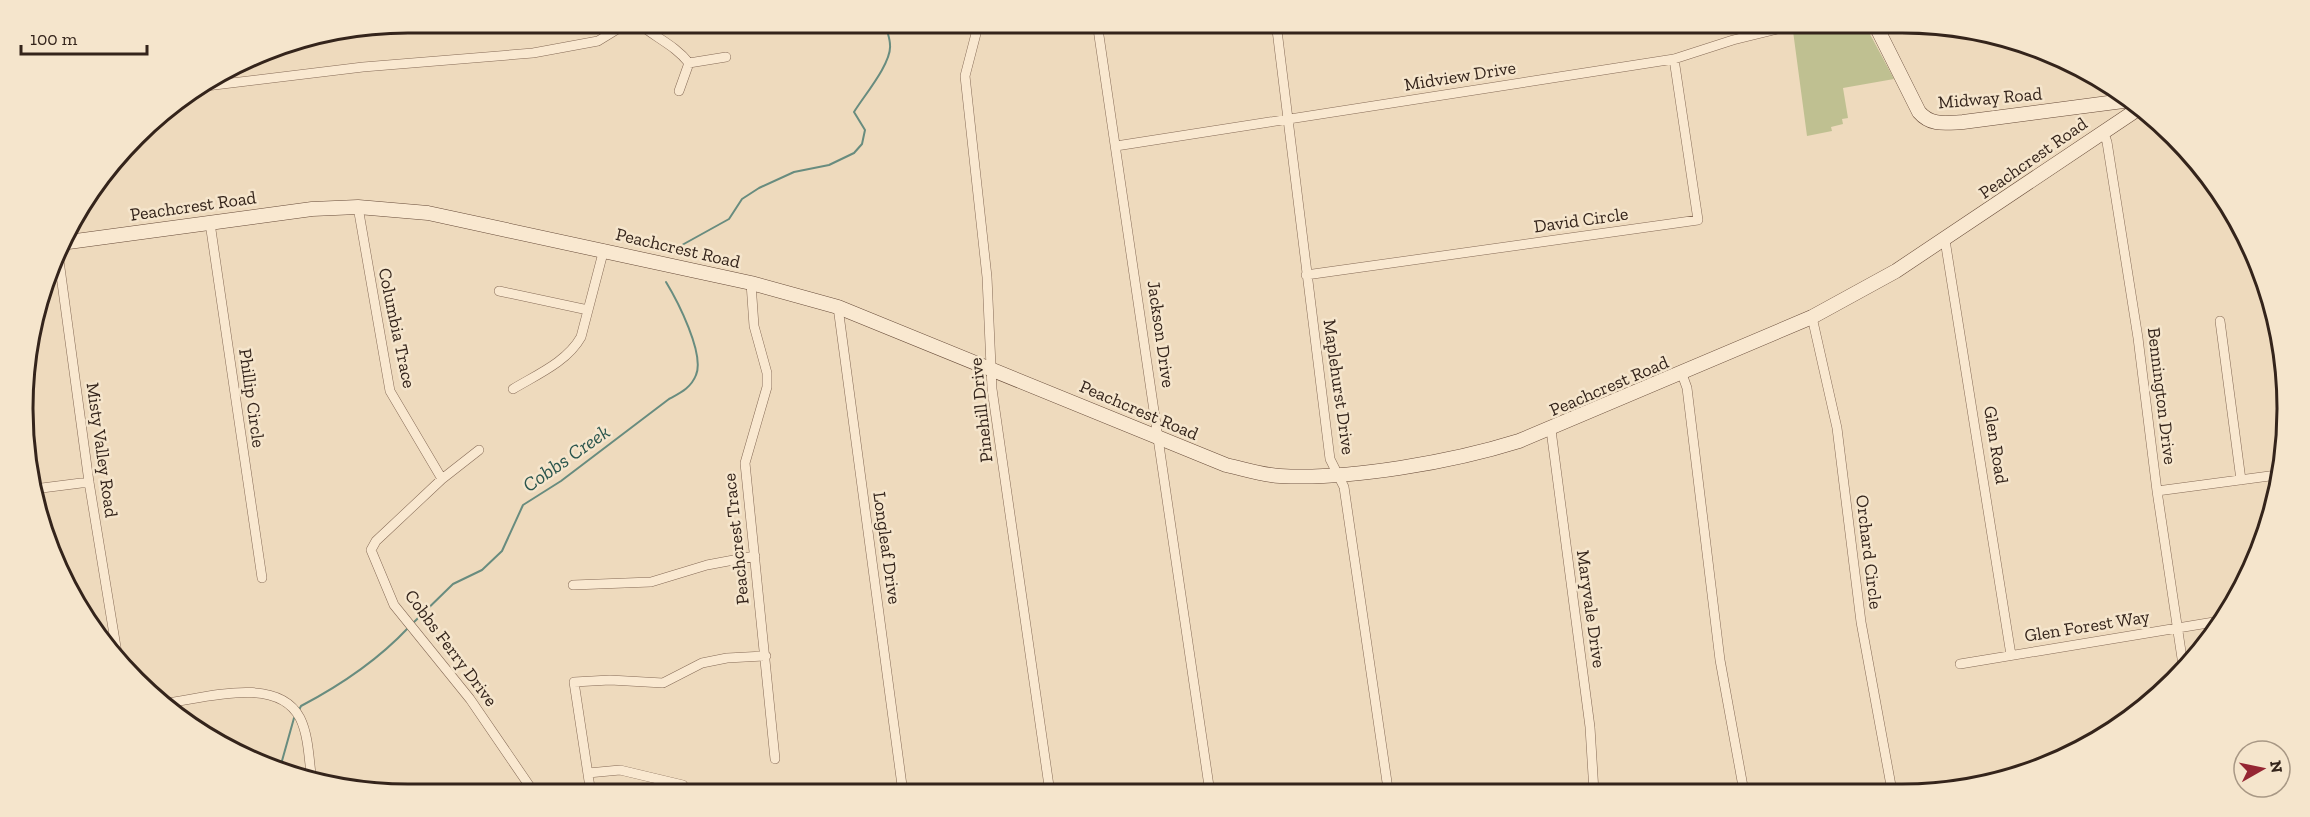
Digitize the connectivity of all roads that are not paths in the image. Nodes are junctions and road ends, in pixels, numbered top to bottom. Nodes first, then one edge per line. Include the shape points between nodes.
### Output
1 (610, 33) edge
2 (650, 33) edge
3 (976, 33) edge
4 (1099, 33) edge
5 (1277, 33) edge
6 (1761, 33) edge
7 (1880, 33) edge
8 (726, 57) dead end
9 (1674, 58) junction
10 (689, 63) junction
11 (219, 84) edge
12 (679, 91) dead end
13 (2118, 102) edge
14 (2132, 113) edge
15 (1287, 120) junction
16 (2103, 131) junction
17 (1116, 146) junction
18 (358, 207) junction
19 (210, 223) junction
20 (1945, 240) junction
21 (72, 241) edge
22 (604, 249) junction
23 (60, 270) edge
24 (1306, 275) junction
25 (751, 283) junction
26 (499, 291) dead end
27 (838, 307) junction
28 (588, 310) junction
29 (1812, 317) junction
30 (2220, 321) dead end
31 (993, 368) junction
32 (1682, 374) junction
33 (513, 390) dead end
34 (1551, 430) junction
35 (1159, 438) junction
36 (479, 450) dead end
37 (1338, 475) junction
38 (2271, 476) edge
39 (442, 479) junction
40 (2241, 480) junction
41 (89, 482) junction
42 (42, 488) edge
43 (2157, 491) junction
44 (755, 556) junction
45 (262, 578) dead end
46 (573, 585) dead end
47 (2210, 622) edge
48 (2179, 627) junction
49 (115, 643) edge
50 (2011, 655) junction
51 (766, 656) junction
52 (2182, 658) edge
53 (1960, 664) dead end
54 (175, 702) edge
55 (775, 759) dead end
56 (310, 771) edge
57 (588, 773) junction
58 (528, 784) edge
59 (590, 784) edge
60 (679, 784) edge
61 (902, 784) edge
62 (1049, 784) edge
63 (1209, 784) edge
64 (1387, 784) edge
65 (1594, 784) edge
66 (1743, 784) edge
67 (1891, 784) edge

1 - 11 street via 598,40 532,53
2 - 10 street via 673,46
3 - 31 street, Pinehill Drive via 965,76
4 - 17 street, Jackson Drive
5 - 15 street, Maplehurst Drive
6 - 9 street, Midview Drive
7 - 13 street, Midway Road via 1919,112 1936,124
8 - 10 street
9 - 15 street, Midview Drive
9 - 24 street, David Circle via 1698,220
10 - 12 street
14 - 16 street, Peachcrest Road
15 - 17 street, Midview Drive
15 - 24 street, Maplehurst Drive
16 - 20 street, Peachcrest Road
16 - 43 street, Bennington Drive via 2139,338
17 - 35 street, Jackson Drive
18 - 19 street, Peachcrest Road via 290,211
18 - 22 street, Peachcrest Road via 428,213
18 - 39 street, Columbia Trace via 390,390
19 - 21 street, Peachcrest Road
19 - 45 street, Phillip Circle
20 - 29 street, Peachcrest Road
20 - 50 street, Glen Road
22 - 25 street, Peachcrest Road
22 - 28 street
23 - 41 street, Misty Valley Road
24 - 37 street, Maplehurst Drive via 1330,459
25 - 27 street, Peachcrest Road
25 - 44 street, Peachcrest Trace via 754,326 767,373 767,387 745,463
26 - 28 street
27 - 31 street, Peachcrest Road
27 - 61 street, Longleaf Drive
28 - 33 street via 576,346
29 - 32 street, Peachcrest Road
29 - 67 street, Orchard Circle via 1837,428 1861,622
30 - 40 street
31 - 35 street, Peachcrest Road
31 - 62 street, Pinehill Drive via 992,389
32 - 34 street, Peachcrest Road
32 - 66 street via 1687,388 1720,660
34 - 37 street, Peachcrest Road via 1496,448
34 - 65 street, Maryvale Drive via 1590,727
35 - 37 street, Peachcrest Road via 1245,470 1278,476
35 - 63 street, Jackson Drive
36 - 39 street, Cobbs Ferry Drive
37 - 64 street, Maplehurst Drive via 1344,487
38 - 40 street
39 - 58 street, Cobbs Ferry Drive via 371,550 394,605 470,699
40 - 43 street
41 - 42 street
41 - 49 street, Misty Valley Road
43 - 48 street, Bennington Drive
44 - 46 street via 651,582
44 - 51 street, Peachcrest Trace
47 - 48 street, Glen Forest Way
48 - 50 street, Glen Forest Way
48 - 52 street, Bennington Drive
50 - 53 street, Glen Forest Way
51 - 55 street, Peachcrest Trace
51 - 57 street via 702,663 663,683 574,682
54 - 56 street via 249,692 284,700 300,718
57 - 59 street
57 - 60 street via 620,770

